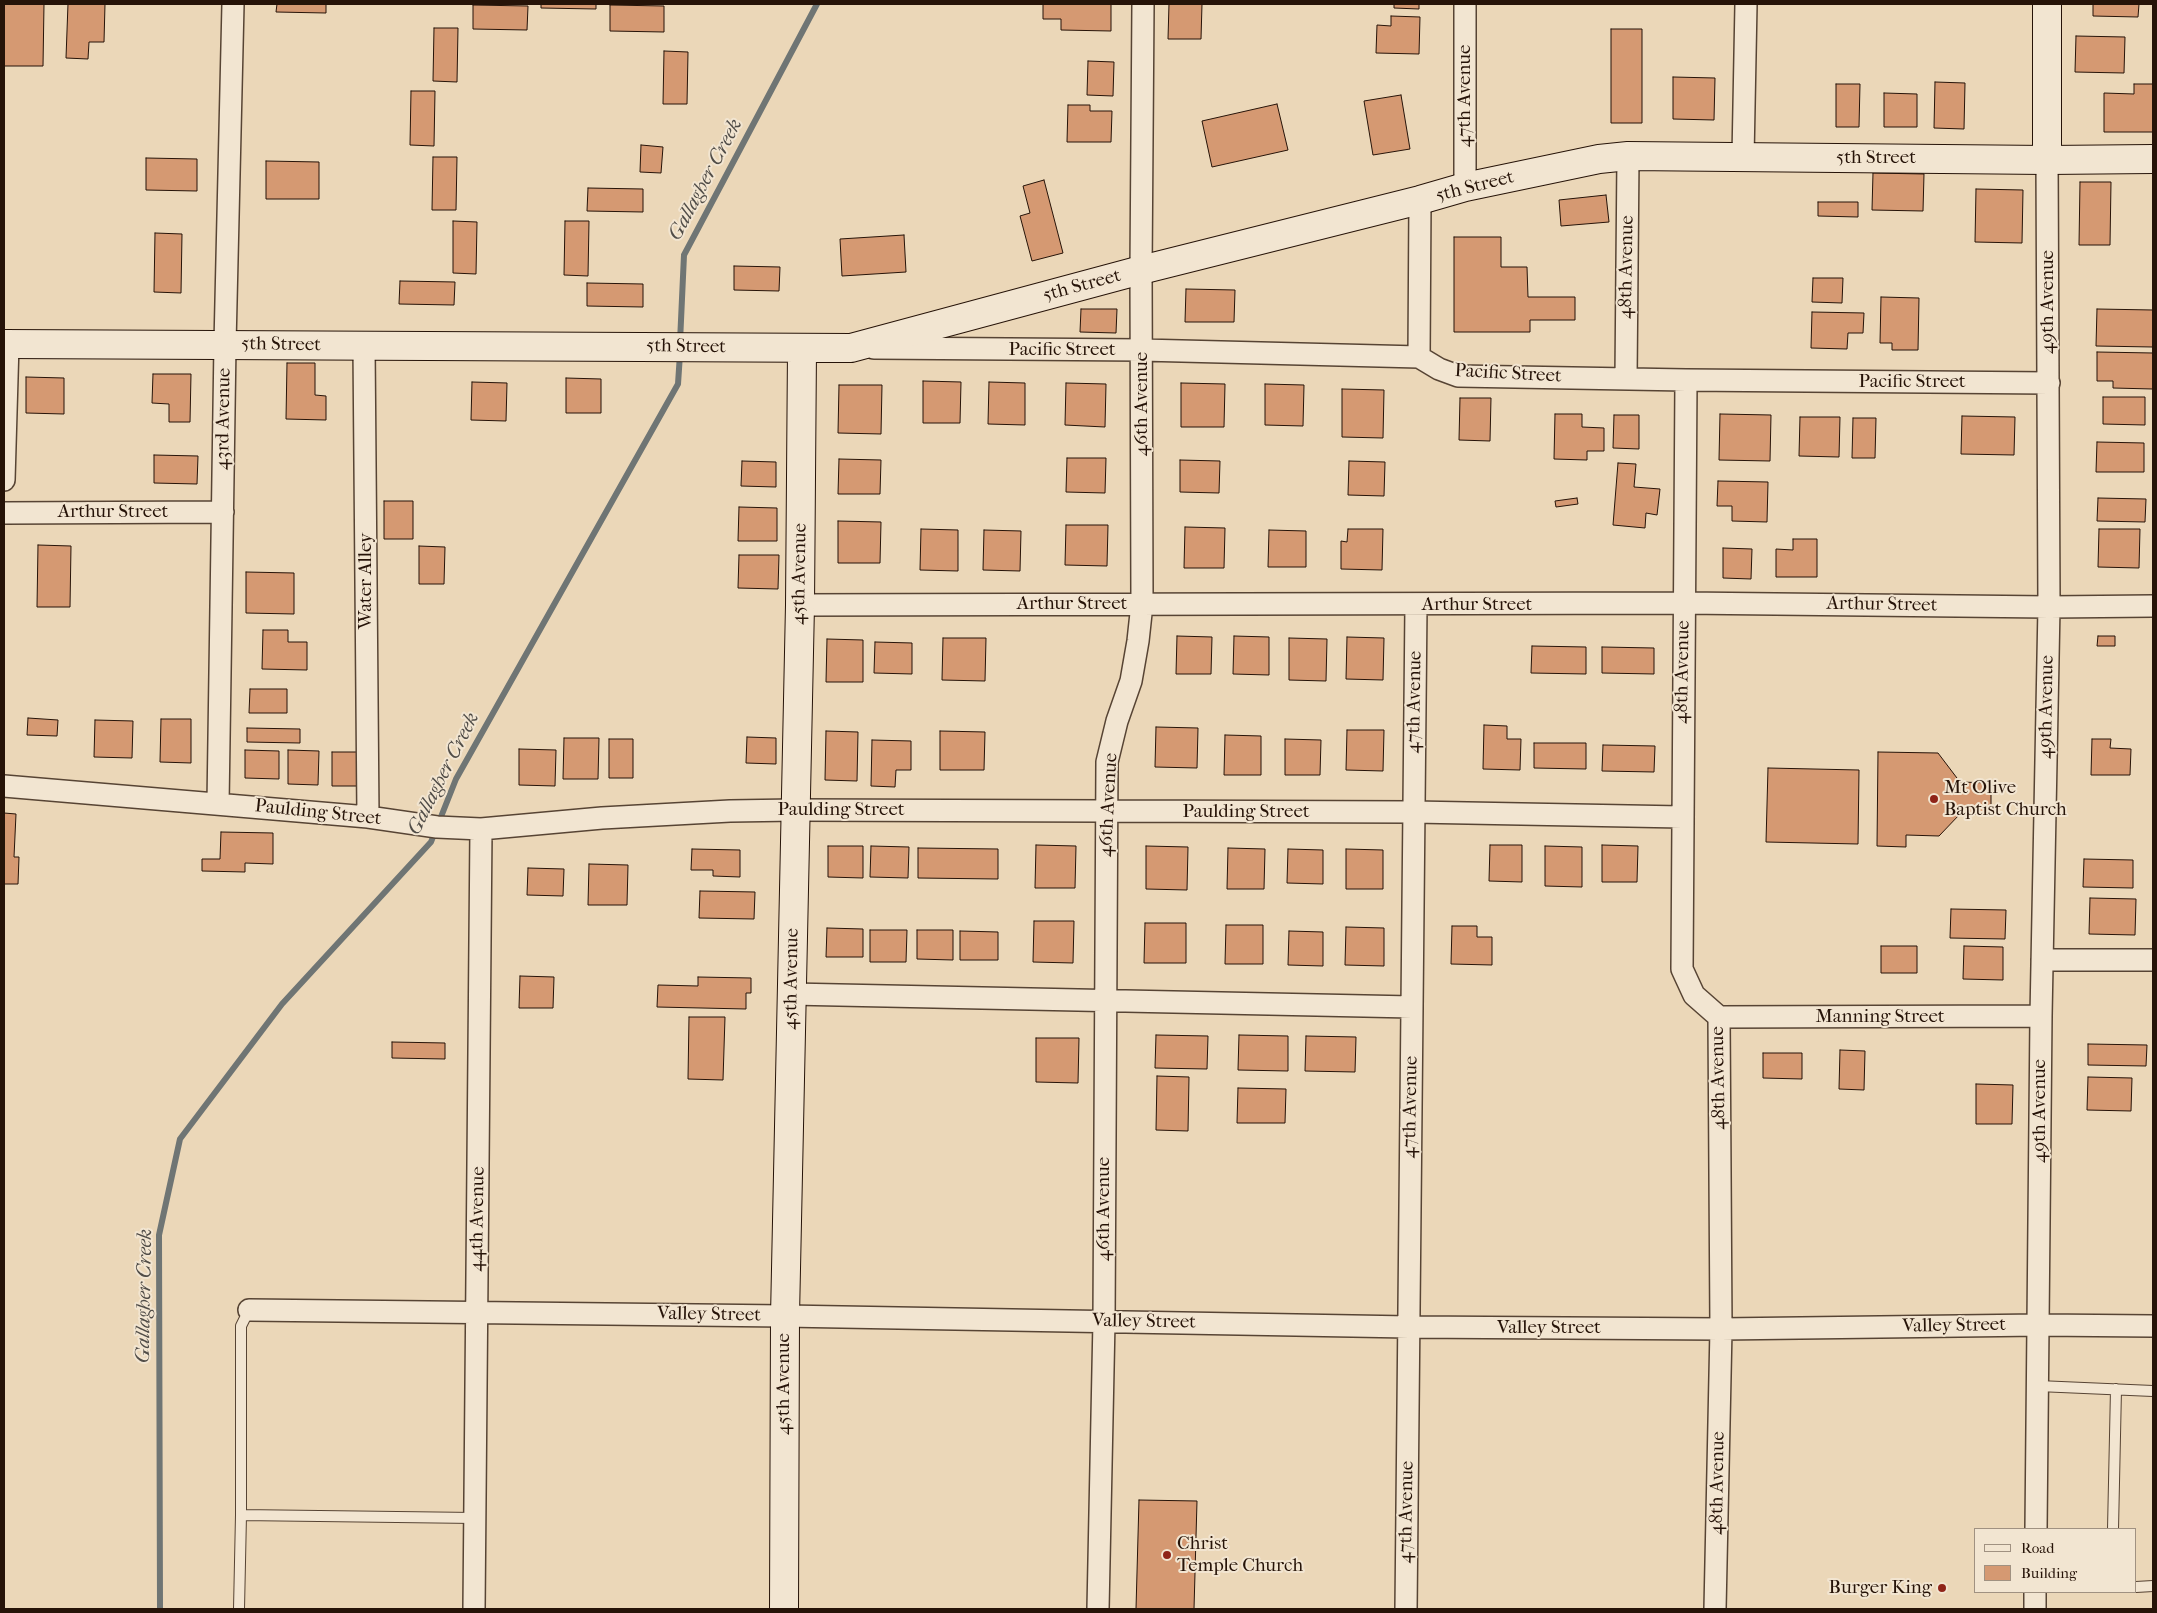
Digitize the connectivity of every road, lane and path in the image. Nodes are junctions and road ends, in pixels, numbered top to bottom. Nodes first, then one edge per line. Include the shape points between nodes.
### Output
1 (233, 4) edge
2 (1143, 4) edge
3 (1465, 4) edge
4 (1746, 4) edge
5 (2047, 4) edge
6 (1628, 156) junction
7 (1743, 157) junction
8 (2153, 159) edge
9 (2047, 160) junction
10 (1465, 187) junction
11 (1420, 200) junction
12 (1141, 270) junction
13 (6, 344) edge
14 (225, 344) junction
15 (364, 346) junction
16 (851, 348) junction
17 (802, 349) junction
18 (1142, 350) junction
19 (1419, 357) junction
20 (1626, 378) junction
21 (1686, 380) junction
22 (2048, 383) junction
23 (4, 480) edge
24 (223, 512) junction
25 (4, 513) edge
26 (1684, 603) junction
27 (1142, 604) junction
28 (800, 605) junction
29 (1416, 605) junction
30 (2153, 606) edge
31 (2049, 607) junction
32 (4, 786) edge
33 (218, 804) junction
34 (795, 810) junction
35 (1106, 811) junction
36 (1414, 812) junction
37 (368, 817) junction
38 (1682, 817) junction
39 (482, 829) junction
40 (2042, 960) junction
41 (2153, 960) edge
42 (791, 994) junction
43 (1105, 1001) junction
44 (1412, 1007) junction
45 (2041, 1016) junction
46 (1719, 1017) junction
47 (249, 1310) joint
48 (477, 1312) junction
49 (784, 1316) junction
50 (1104, 1321) junction
51 (2039, 1325) junction
52 (2153, 1326) edge
53 (1409, 1327) junction
54 (1721, 1329) junction
55 (2038, 1386) junction
56 (2116, 1389) junction
57 (2153, 1391) edge
58 (241, 1515) junction
59 (475, 1518) junction
60 (2036, 1528) edge
61 (2113, 1528) edge
62 (2153, 1586) edge
63 (2137, 1587) edge
64 (2035, 1593) edge
65 (239, 1609) edge
66 (474, 1609) edge
67 (784, 1609) edge
68 (1098, 1609) edge
69 (1406, 1609) edge
70 (1715, 1609) edge
71 (2035, 1609) edge

1 - 14 street, 43rd Avenue
2 - 12 street, 46th Avenue
3 - 10 street, 47th Avenue
4 - 7 street
5 - 9 street, 49th Avenue
6 - 7 street, 5th Street
6 - 10 street, 5th Street via 1598,159
6 - 20 street, 48th Avenue
7 - 9 street, 5th Street
8 - 9 street, 5th Street
9 - 22 street, 49th Avenue
10 - 11 street, 5th Street
11 - 12 street, 5th Street
11 - 19 street
12 - 16 street, 5th Street
12 - 18 street, 46th Avenue
13 - 14 street, 5th Street
13 - 23 street
14 - 15 street, 5th Street
14 - 24 street, 43rd Avenue
15 - 17 street, 5th Street
15 - 37 street, Water Alley
16 - 17 street, 5th Street
16 - 18 street, Pacific Street
17 - 28 street, 45th Avenue
18 - 19 street, Pacific Street
18 - 27 street, 46th Avenue
19 - 20 street, Pacific Street via 1458,376
20 - 21 street, Pacific Street
21 - 22 street, Pacific Street
21 - 26 street, 48th Avenue
22 - 31 street, 49th Avenue
24 - 25 street, Arthur Street
24 - 33 street, 43rd Avenue
26 - 29 street, Arthur Street
26 - 31 street, Arthur Street
26 - 38 street, 48th Avenue
27 - 28 street, Arthur Street
27 - 29 street, Arthur Street
27 - 35 street, 46th Avenue via 1131,681 1117,721 1108,762
28 - 34 street, 45th Avenue
29 - 36 street, 47th Avenue
30 - 31 street, Arthur Street
31 - 40 street, 49th Avenue
32 - 33 street, Paulding Street
33 - 37 street, Paulding Street
34 - 35 street, Paulding Street
34 - 39 street, Paulding Street via 602,818
34 - 42 street, 45th Avenue
35 - 36 street, Paulding Street
35 - 43 street, 46th Avenue
36 - 38 street, Paulding Street
36 - 44 street, 47th Avenue
37 - 39 street, Paulding Street
38 - 46 street, 48th Avenue via 1682,969 1694,995
39 - 48 street, 44th Avenue
40 - 41 street
40 - 45 street, 49th Avenue
42 - 43 street
42 - 49 street, 45th Avenue
43 - 44 street
43 - 50 street, 46th Avenue
44 - 53 street, 47th Avenue
45 - 46 street, Manning Street
45 - 51 street, 49th Avenue
46 - 54 street, 48th Avenue
47 - 48 street, Valley Street
47 - 58 lane via 242,1326
48 - 49 street, Valley Street
48 - 59 street, 44th Avenue
49 - 50 street, Valley Street
49 - 67 street, 45th Avenue
50 - 53 street, Valley Street
50 - 68 street, 46th Avenue
51 - 52 street, Valley Street
51 - 54 street, Valley Street
51 - 55 street, 49th Avenue
53 - 54 street, Valley Street
53 - 69 street, 47th Avenue
54 - 70 street, 48th Avenue
55 - 56 lane
55 - 60 street, 49th Avenue
56 - 57 lane
56 - 61 lane
58 - 59 lane
58 - 65 lane
59 - 66 street, 44th Avenue
62 - 63 lane
64 - 71 street

